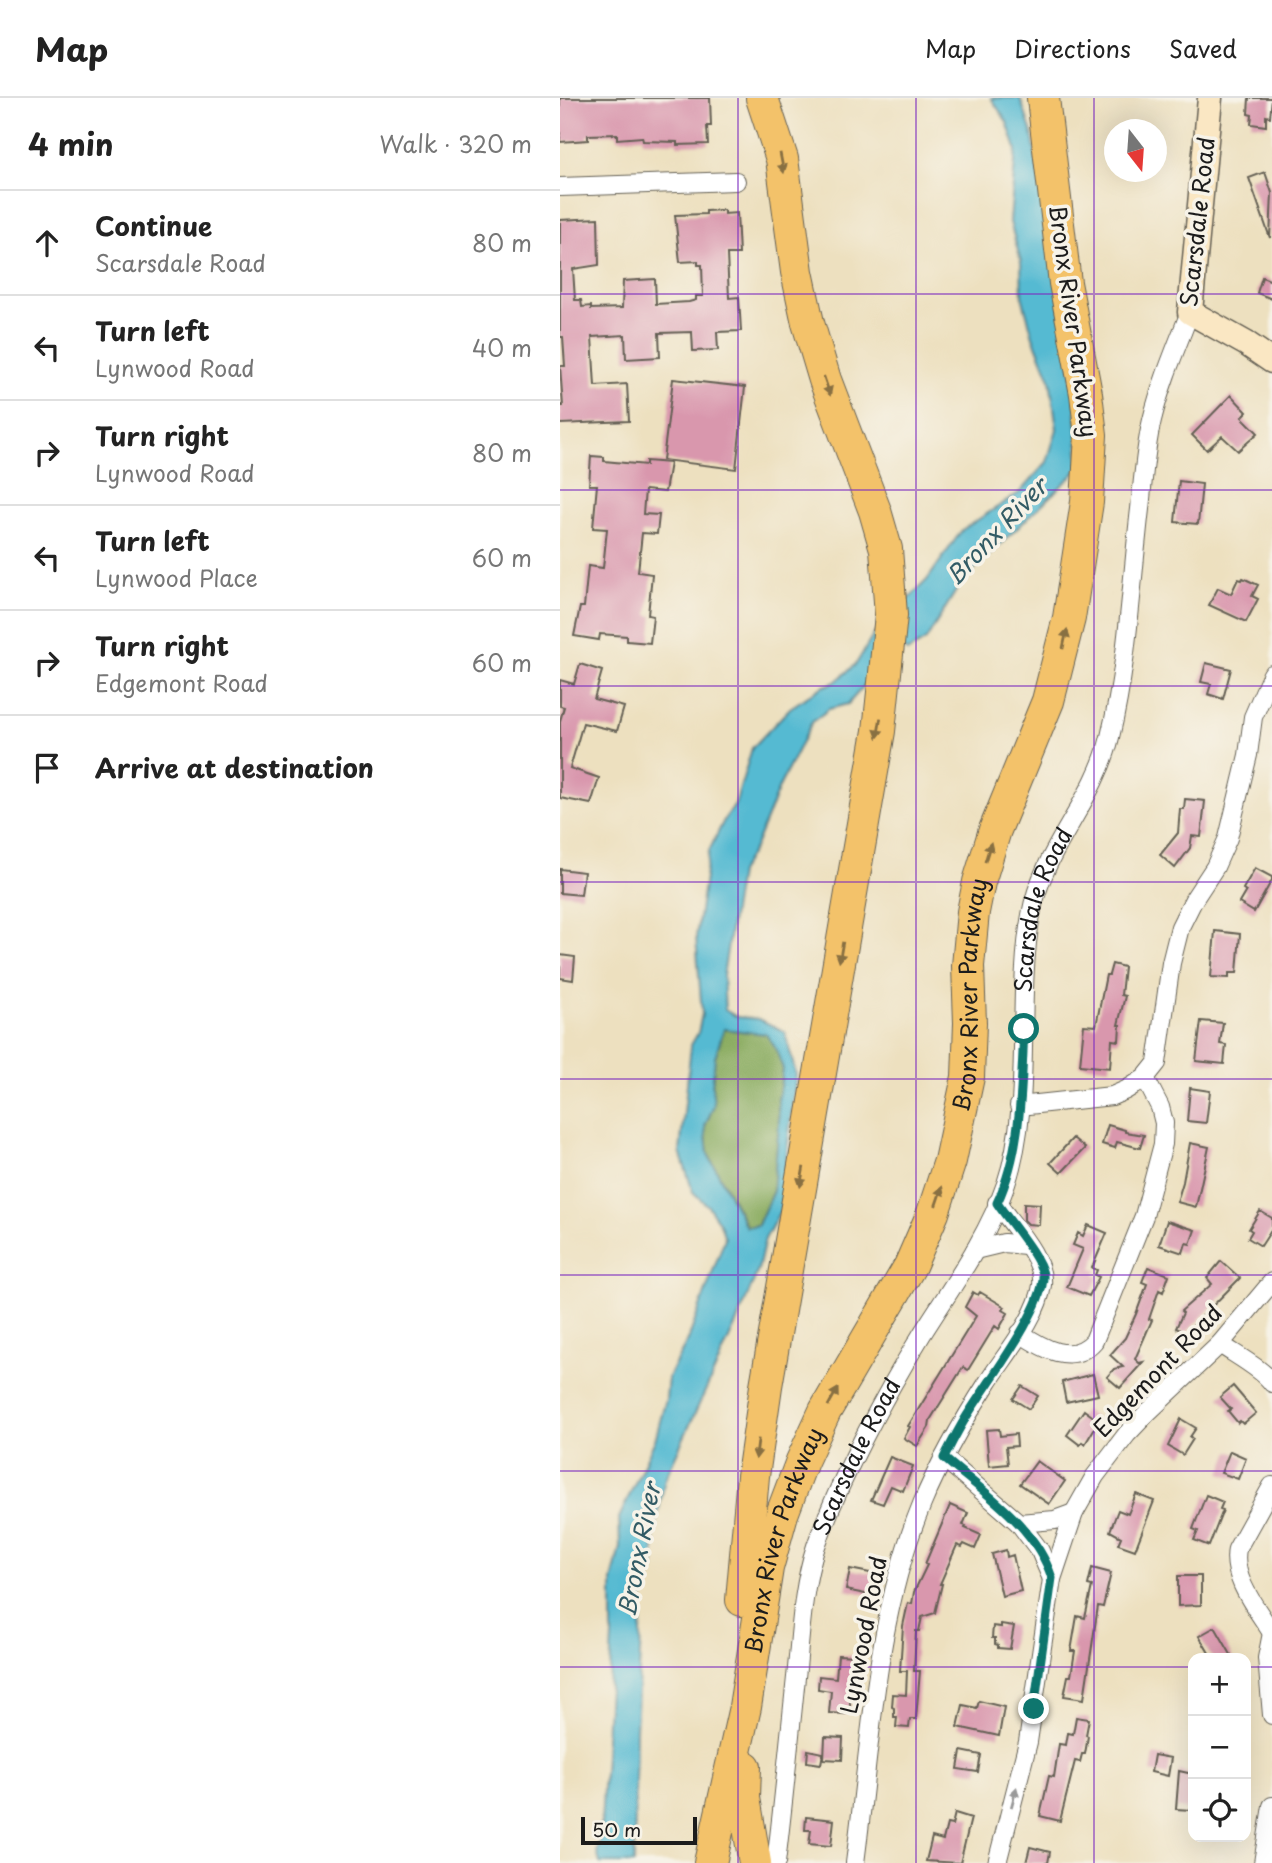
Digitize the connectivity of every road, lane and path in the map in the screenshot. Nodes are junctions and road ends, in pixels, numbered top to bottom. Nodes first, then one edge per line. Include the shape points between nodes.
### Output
1 (762, 98) edge
2 (1043, 98) edge
3 (1210, 98) edge
4 (736, 181) dead end
5 (560, 187) edge
6 (1190, 312) junction
7 (1272, 360) edge
8 (1272, 674) edge
9 (1145, 1078) junction
10 (1019, 1107) junction
11 (997, 1203) junction
12 (1026, 1245) junction
13 (975, 1250) junction
14 (1272, 1282) edge
15 (1020, 1333) junction
16 (1220, 1344) junction
17 (1272, 1383) edge
18 (944, 1458) junction
19 (1272, 1486) edge
20 (1074, 1513) junction
21 (1019, 1523) junction
22 (1052, 1578) junction
23 (1272, 1633) edge
24 (753, 1651) junction
25 (1272, 1714) edge
26 (1272, 1806) edge
27 (694, 1863) edge
28 (710, 1863) edge
29 (754, 1863) edge
30 (776, 1863) edge
31 (855, 1863) edge
32 (997, 1863) edge
33 (1263, 1863) edge

1 -> 27 highway, Bronx River Parkway via 782,159 808,323 886,549 891,615 879,731 765,1386 728,1707
24 -> 2 highway, Bronx River Parkway via 767,1568 795,1478 828,1405 910,1266 947,1171 968,1077 968,966 979,882 995,830 1048,701 1069,618 1090,476 1091,428 1065,284
3 - 6 street, Scarsdale Road
4 - 5 street
6 - 7 street
6 - 10 street, Scarsdale Road via 1151,422 1109,741 1094,782 1045,870 1034,900 1025,967
8 - 9 street via 1253,718 1228,838 1180,927 1159,1055
9 - 10 street via 1112,1096
9 - 15 street via 1160,1107 1163,1143 1144,1216 1094,1341 1085,1350 1066,1354
10 - 11 street, Scarsdale Road via 1011,1164
11 - 12 street, Lynwood Road
11 - 13 street, Scarsdale Road
12 - 13 street via 1004,1243
12 - 15 street, Lynwood Road via 1041,1267 1042,1281 1036,1305
13 - 30 street, Scarsdale Road via 901,1370 816,1548 803,1607
14 - 16 street, Edgemont Road
15 - 18 street, Lynwood Road
16 - 17 street via 1261,1370
16 - 20 street, Edgemont Road via 1127,1434
18 - 21 street
18 - 31 street, Lynwood Road via 913,1528 894,1587 877,1677
19 - 23 street via 1236,1558 1239,1576
20 - 21 street
20 - 22 street, Edgemont Road
21 - 22 street via 1040,1551
32 -> 22 street, Edgemont Road via 1028,1742
23 - 25 street via 1267,1668
24 - 28 highway, Bronx River Parkway via 740,1734
24 - 29 highway via 743,1787
26 - 33 street

